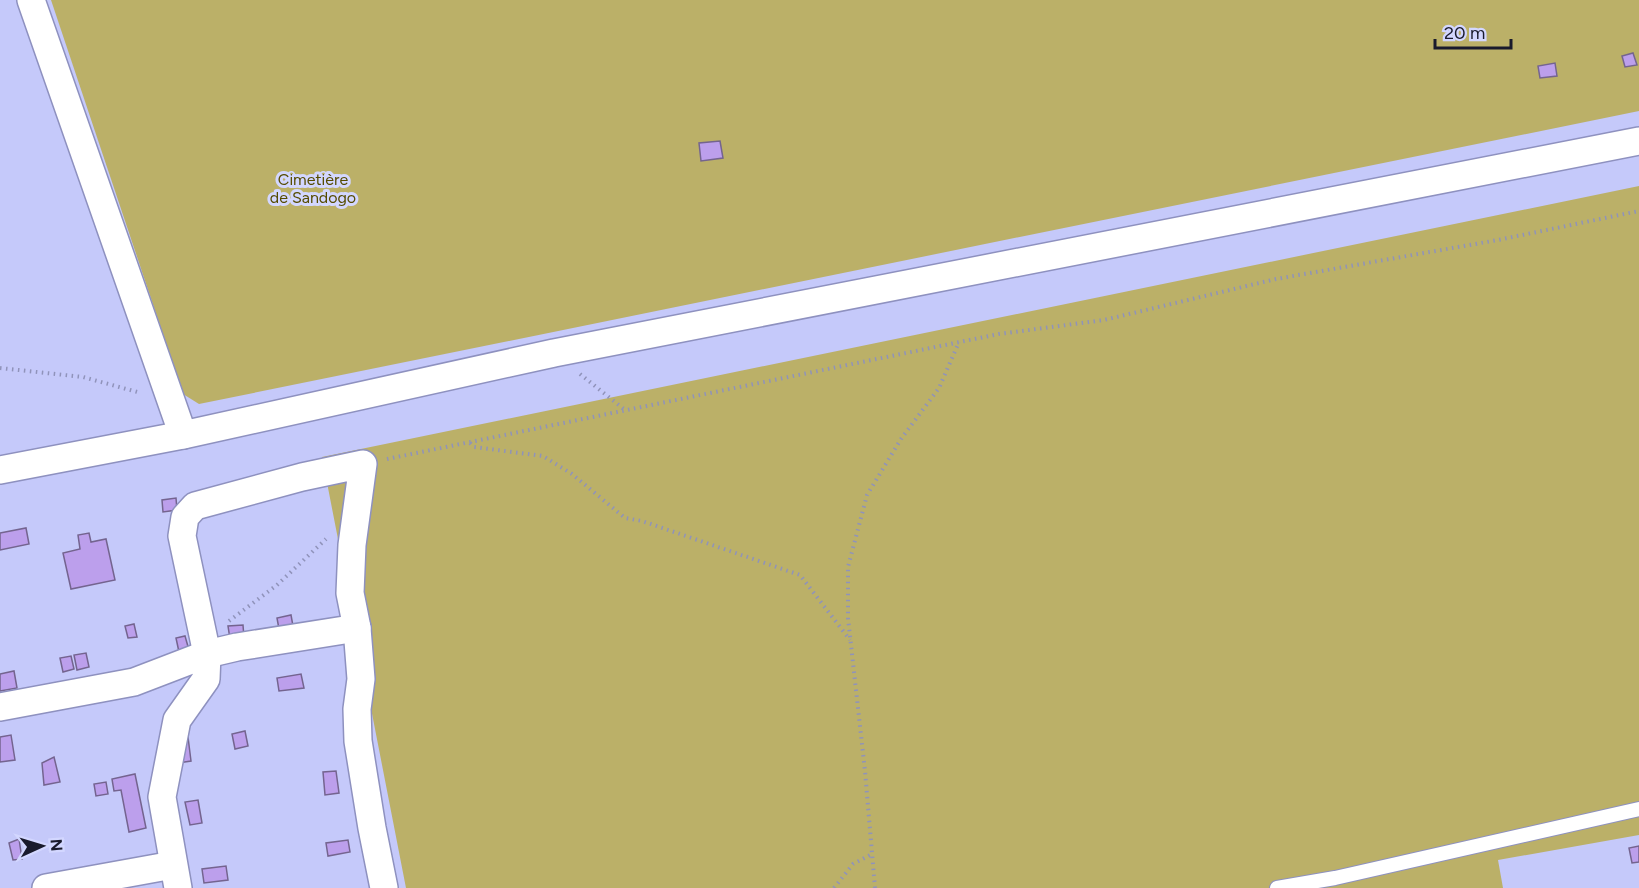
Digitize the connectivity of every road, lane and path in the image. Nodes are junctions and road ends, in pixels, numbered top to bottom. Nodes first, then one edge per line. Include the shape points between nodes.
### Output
1 (31, 0) edge
2 (1639, 141) edge
3 (1639, 211) edge
4 (959, 342) junction
5 (554, 353) junction
6 (0, 368) edge
7 (170, 401) junction
8 (626, 410) junction
9 (183, 435) junction
10 (469, 442) junction
11 (363, 464) junction
12 (0, 470) edge
13 (356, 510) junction
14 (357, 628) junction
15 (851, 641) junction
16 (206, 647) junction
17 (0, 707) edge
18 (1639, 808) edge
19 (872, 854) junction
20 (175, 877) edge
21 (46, 888) edge
22 (384, 888) edge
23 (834, 888) edge
24 (875, 888) edge
25 (1277, 888) edge

1 - 7 street
2 - 5 street
3 - 4 path via 1276,279 1104,320
4 - 8 path
4 - 15 path via 939,388 901,439 867,495 848,567
5 - 8 path
5 - 9 street
6 - 7 path via 83,377
7 - 9 street
8 - 10 path
9 - 12 street
10 - 11 path
10 - 15 path via 474,447 543,456 572,474 625,518 800,575
11 - 13 street
11 - 16 street via 195,506 185,518 182,536
13 - 14 street via 350,593
13 - 16 path
14 - 16 street via 237,647
14 - 22 street via 361,679 358,741
15 - 19 path
16 - 17 street via 134,682
16 - 20 street via 206,679 177,720 162,797
18 - 25 lane
19 - 23 path via 853,864
19 - 24 path
20 - 21 street

